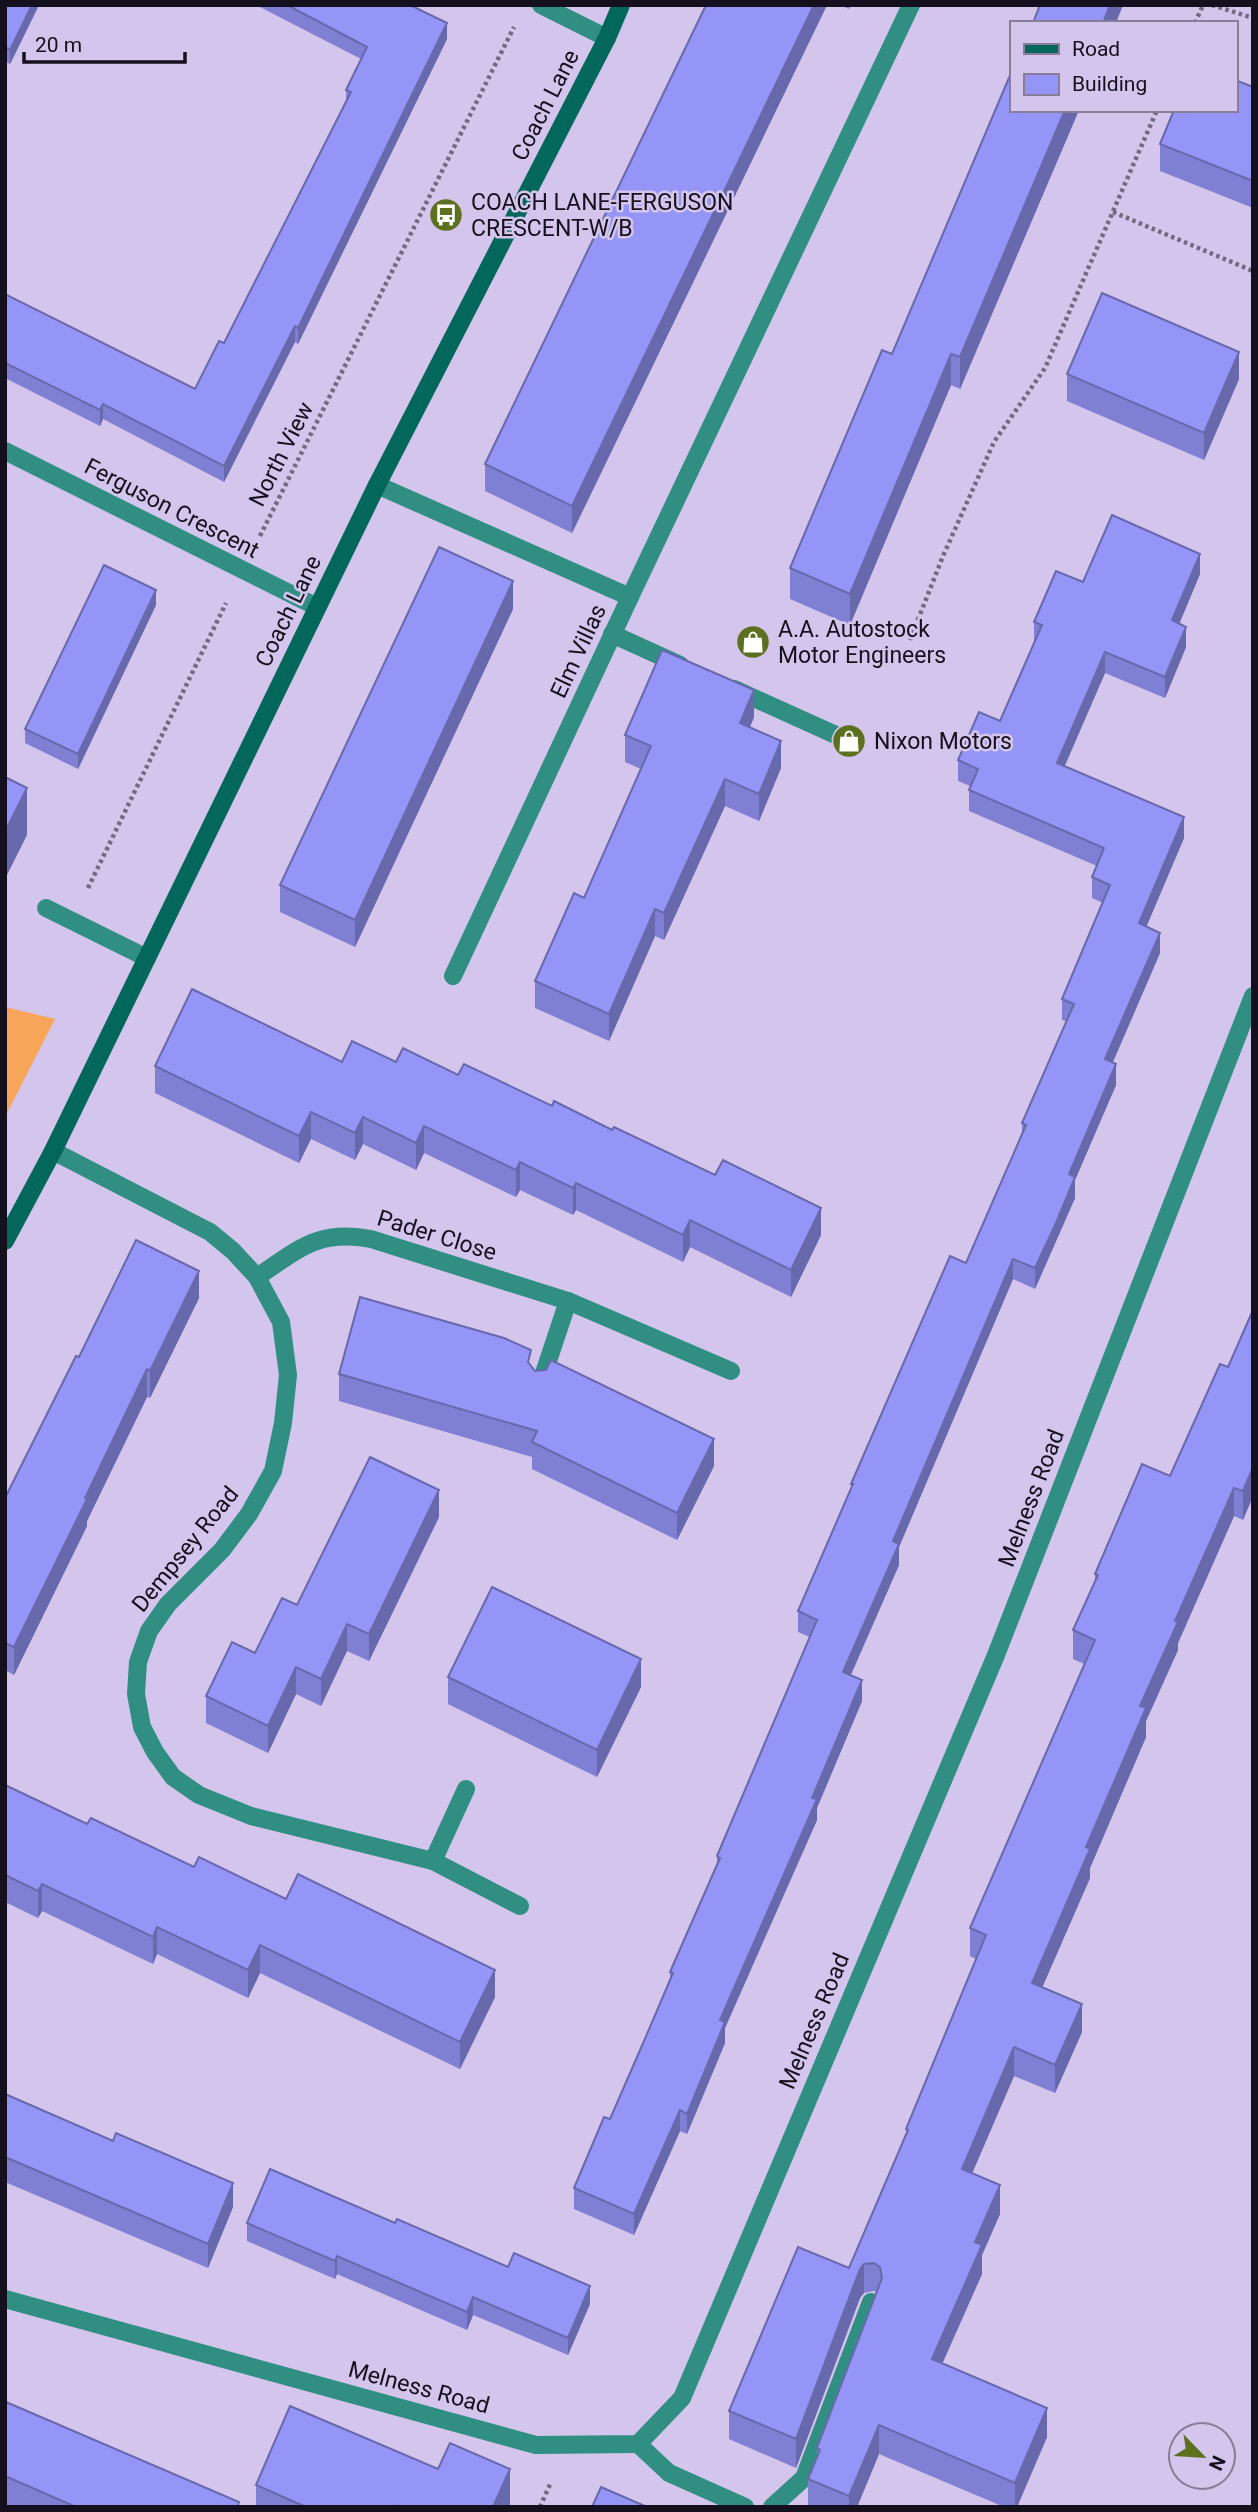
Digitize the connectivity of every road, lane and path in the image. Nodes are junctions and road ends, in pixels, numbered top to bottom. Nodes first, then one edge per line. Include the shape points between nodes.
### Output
1 (541, 5) edge
2 (621, 5) edge
3 (911, 5) edge
4 (1203, 5) edge
5 (1212, 5) edge
6 (518, 18) dead end
7 (1253, 19) edge
8 (1196, 21) edge
9 (607, 38) junction
10 (1156, 112) edge
11 (1113, 212) junction
12 (1253, 271) edge
13 (5, 451) edge
14 (377, 485) junction
15 (242, 571) junction
16 (630, 597) junction
17 (317, 607) junction
18 (612, 634) junction
19 (910, 640) dead end
20 (849, 741) dead end
21 (46, 908) dead end
22 (72, 920) junction
23 (147, 958) junction
24 (453, 975) dead end
25 (1253, 996) edge
26 (53, 1151) junction
27 (5, 1241) edge
28 (257, 1277) junction
29 (568, 1301) junction
30 (731, 1371) dead end
31 (539, 1388) edge
32 (466, 1788) dead end
33 (433, 1861) junction
34 (520, 1906) dead end
35 (5, 2299) edge
36 (871, 2302) edge
37 (638, 2445) junction
38 (745, 2507) edge
39 (772, 2507) edge

1 - 9 street
2 - 9 street, Coach Lane
3 - 16 street
4 - 8 path
5 - 7 path
6 - 15 path, North View
9 - 14 street, Coach Lane
10 - 11 path
11 - 12 path
11 - 19 path via 1045,368 994,442
13 - 15 street, Ferguson Crescent
14 - 16 street, Elm Villas
14 - 17 street, Coach Lane
15 - 17 street, Ferguson Crescent
15 - 22 path, North View
16 - 18 street, Elm Villas
17 - 23 street, Coach Lane
18 - 20 street
18 - 24 street, Elm Villas
21 - 22 street
22 - 23 street
23 - 26 street, Coach Lane
25 - 37 street, Melness Road via 996,1655 682,2398
26 - 27 street, Coach Lane
26 - 28 street, Dempsey Road via 210,1233
28 - 29 street, Pader Close via 306,1244 347,1235
28 - 33 street, Dempsey Road via 281,1322 288,1375 273,1471 222,1550 168,1604 149,1631 138,1662 136,1694 142,1727 173,1777 199,1795 251,1816
29 - 30 street, Pader Close
29 - 31 street
32 - 33 street
33 - 34 street, Dempsey Road
35 - 37 street, Melness Road via 536,2445
36 - 39 street via 804,2478
37 - 38 street via 668,2473

